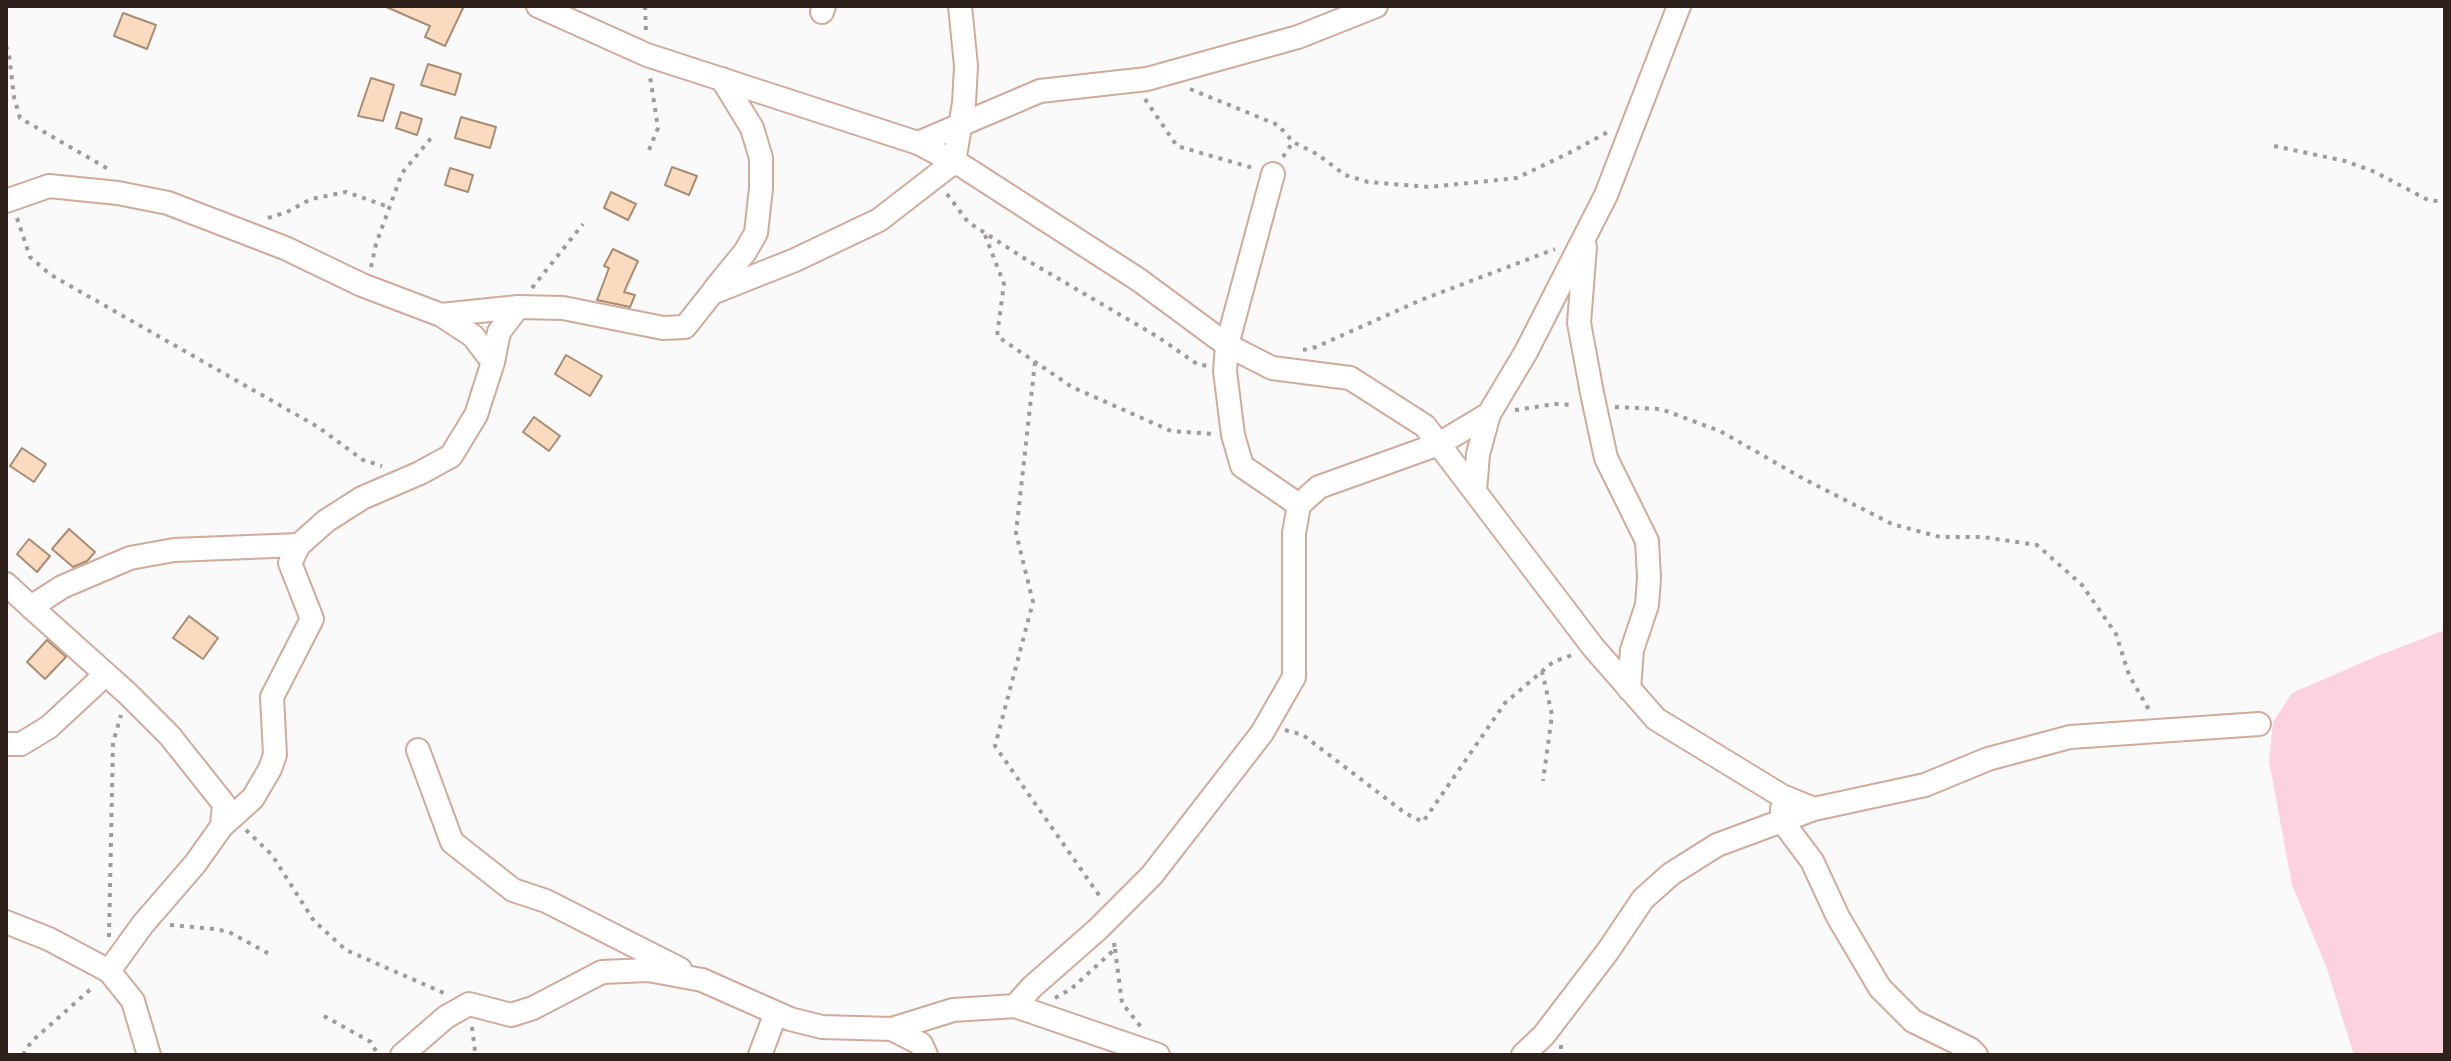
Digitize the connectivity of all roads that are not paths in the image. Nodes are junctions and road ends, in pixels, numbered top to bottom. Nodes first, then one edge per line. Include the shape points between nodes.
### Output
1 (538, 6) edge
2 (960, 6) edge
3 (1376, 6) edge
4 (1679, 6) edge
5 (722, 79) junction
6 (961, 127) junction
7 (918, 143) junction
8 (954, 162) junction
9 (1273, 174) road end
10 (8, 200) edge
11 (1585, 238) junction
12 (712, 293) junction
13 (518, 307) junction
14 (441, 315) junction
15 (1227, 345) junction
16 (493, 362) junction
17 (1489, 414) junction
18 (1439, 444) junction
19 (1475, 491) junction
20 (1299, 505) junction
21 (299, 545) junction
22 (6, 584) edge
23 (31, 607) junction
24 (106, 674) junction
25 (1629, 689) junction
26 (2259, 724) dead end
27 (6, 744) edge
28 (418, 750) dead end
29 (1782, 796) junction
30 (1814, 809) junction
31 (1782, 821) junction
32 (227, 822) junction
33 (6, 922) edge
34 (109, 971) junction
35 (702, 980) junction
36 (1015, 1006) junction
37 (776, 1013) junction
38 (892, 1029) junction
39 (149, 1055) edge
40 (402, 1055) edge
41 (760, 1055) edge
42 (926, 1055) edge
43 (1158, 1055) edge
44 (1523, 1055) edge
45 (1976, 1055) edge

1 - 5 street via 647,55
2 - 6 street via 966,66
3 - 6 street via 1298,37 1158,76 1040,91
4 - 11 street
5 - 7 street
5 - 12 street via 752,128 761,158 761,188 756,233
6 - 7 street
6 - 8 street
7 - 8 street
8 - 12 street via 879,220
8 - 15 street via 1139,280
9 - 15 street
10 - 14 street via 49,186 168,203
11 - 17 street
11 - 25 street via 1579,323 1594,405 1606,458 1647,541 1647,605 1632,650
12 - 13 street via 685,327 663,328 563,308
13 - 14 street
13 - 16 street via 499,332
14 - 16 street via 473,336
15 - 18 street via 1272,368 1350,378 1425,426
15 - 20 street via 1225,371 1242,466
16 - 21 street via 476,415 451,456 362,498
17 - 18 street
17 - 19 street
18 - 19 street
18 - 20 street via 1319,487
19 - 25 street
20 - 36 street via 1294,533 1294,677 1267,724 1152,875
21 - 23 street via 174,550 130,558 62,587
21 - 32 street via 290,563 312,619 272,697 275,755 270,769 253,798
22 - 23 street
23 - 24 street
24 - 27 street via 49,727 21,744
24 - 32 street via 170,736 224,804
25 - 29 street via 1656,719
26 - 30 street via 2070,737 1988,759 1925,785
28 - 35 street via 452,842 513,890 546,901
29 - 30 street
29 - 31 street
30 - 31 street
31 - 44 street via 1717,845 1643,899 1544,1035
31 - 45 street via 1812,861 1880,988 1913,1021
32 - 34 street
33 - 34 street
34 - 39 street via 133,1001
35 - 37 street
35 - 40 street via 648,970 602,972 511,1015 469,1004
36 - 38 street via 953,1010
36 - 43 street
37 - 38 street via 822,1027
37 - 41 street
38 - 42 street via 921,1044

